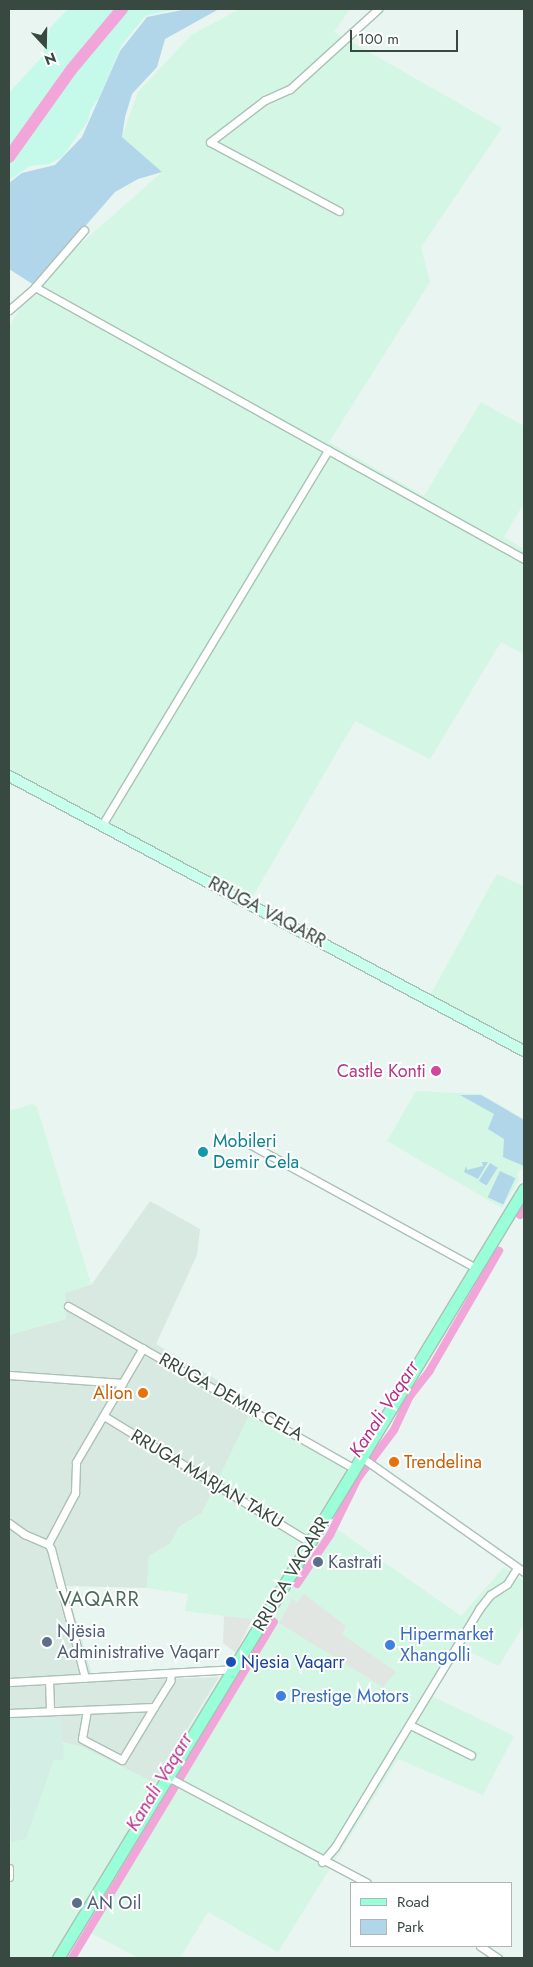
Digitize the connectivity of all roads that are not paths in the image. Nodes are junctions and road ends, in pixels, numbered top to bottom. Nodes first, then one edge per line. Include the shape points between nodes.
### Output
1 (378, 9) edge
2 (339, 212) dead end
3 (84, 230) dead end
4 (35, 287) junction
5 (9, 310) edge
6 (328, 450) junction
7 (524, 559) edge
8 (9, 776) edge
9 (102, 825) junction
10 (524, 1051) edge
11 (244, 1140) dead end
12 (524, 1190) edge
13 (476, 1268) junction
14 (68, 1306) dead end
15 (143, 1348) junction
16 (9, 1374) edge
17 (123, 1383) junction
18 (104, 1416) junction
19 (367, 1461) junction
20 (355, 1469) junction
21 (9, 1523) edge
22 (310, 1542) junction
23 (48, 1544) junction
24 (517, 1568) junction
25 (524, 1572) edge
26 (233, 1669) junction
27 (171, 1673) junction
28 (85, 1678) junction
29 (49, 1680) junction
30 (9, 1682) edge
31 (154, 1707) junction
32 (87, 1710) junction
33 (50, 1711) junction
34 (9, 1713) edge
35 (410, 1725) junction
36 (471, 1755) dead end
37 (174, 1781) junction
38 (322, 1862) junction
39 (9, 1868) edge
40 (9, 1877) edge
41 (365, 1882) edge
42 (482, 1947) edge
43 (58, 1958) edge
44 (498, 1958) edge

1 - 2 street via 290,89 265,100 210,142
3 - 4 street
4 - 5 street
4 - 6 street
6 - 7 street
6 - 9 street
8 - 9 main road, RRUGA VAQARR
9 - 10 main road, RRUGA VAQARR
11 - 13 street
12 - 13 main road, RRUGA VAQARR
13 - 19 main road, RRUGA VAQARR
14 - 15 street, RRUGA DEMIR CELA
15 - 17 street
15 - 20 street, RRUGA DEMIR CELA
16 - 17 street
17 - 18 street
18 - 22 street, RRUGA MARJAN TAKU
18 - 23 street via 76,1462 75,1493
19 - 20 main road, RRUGA VAQARR
19 - 24 street
20 - 22 main road, RRUGA VAQARR
21 - 23 street
22 - 26 main road, RRUGA VAQARR
23 - 28 street
24 - 25 street
24 - 35 street via 507,1584 490,1595 479,1609
26 - 27 street
26 - 37 main road, RRUGA VAQARR
27 - 28 street
27 - 31 street via 170,1681
28 - 29 street
29 - 30 street
29 - 33 street
31 - 32 street
31 - 32 street via 122,1760 82,1738
32 - 33 street
33 - 34 street
35 - 36 street
35 - 38 street via 334,1848
37 - 38 street
37 - 43 main road, RRUGA VAQARR
38 - 41 street
39 - 40 street
42 - 44 street

